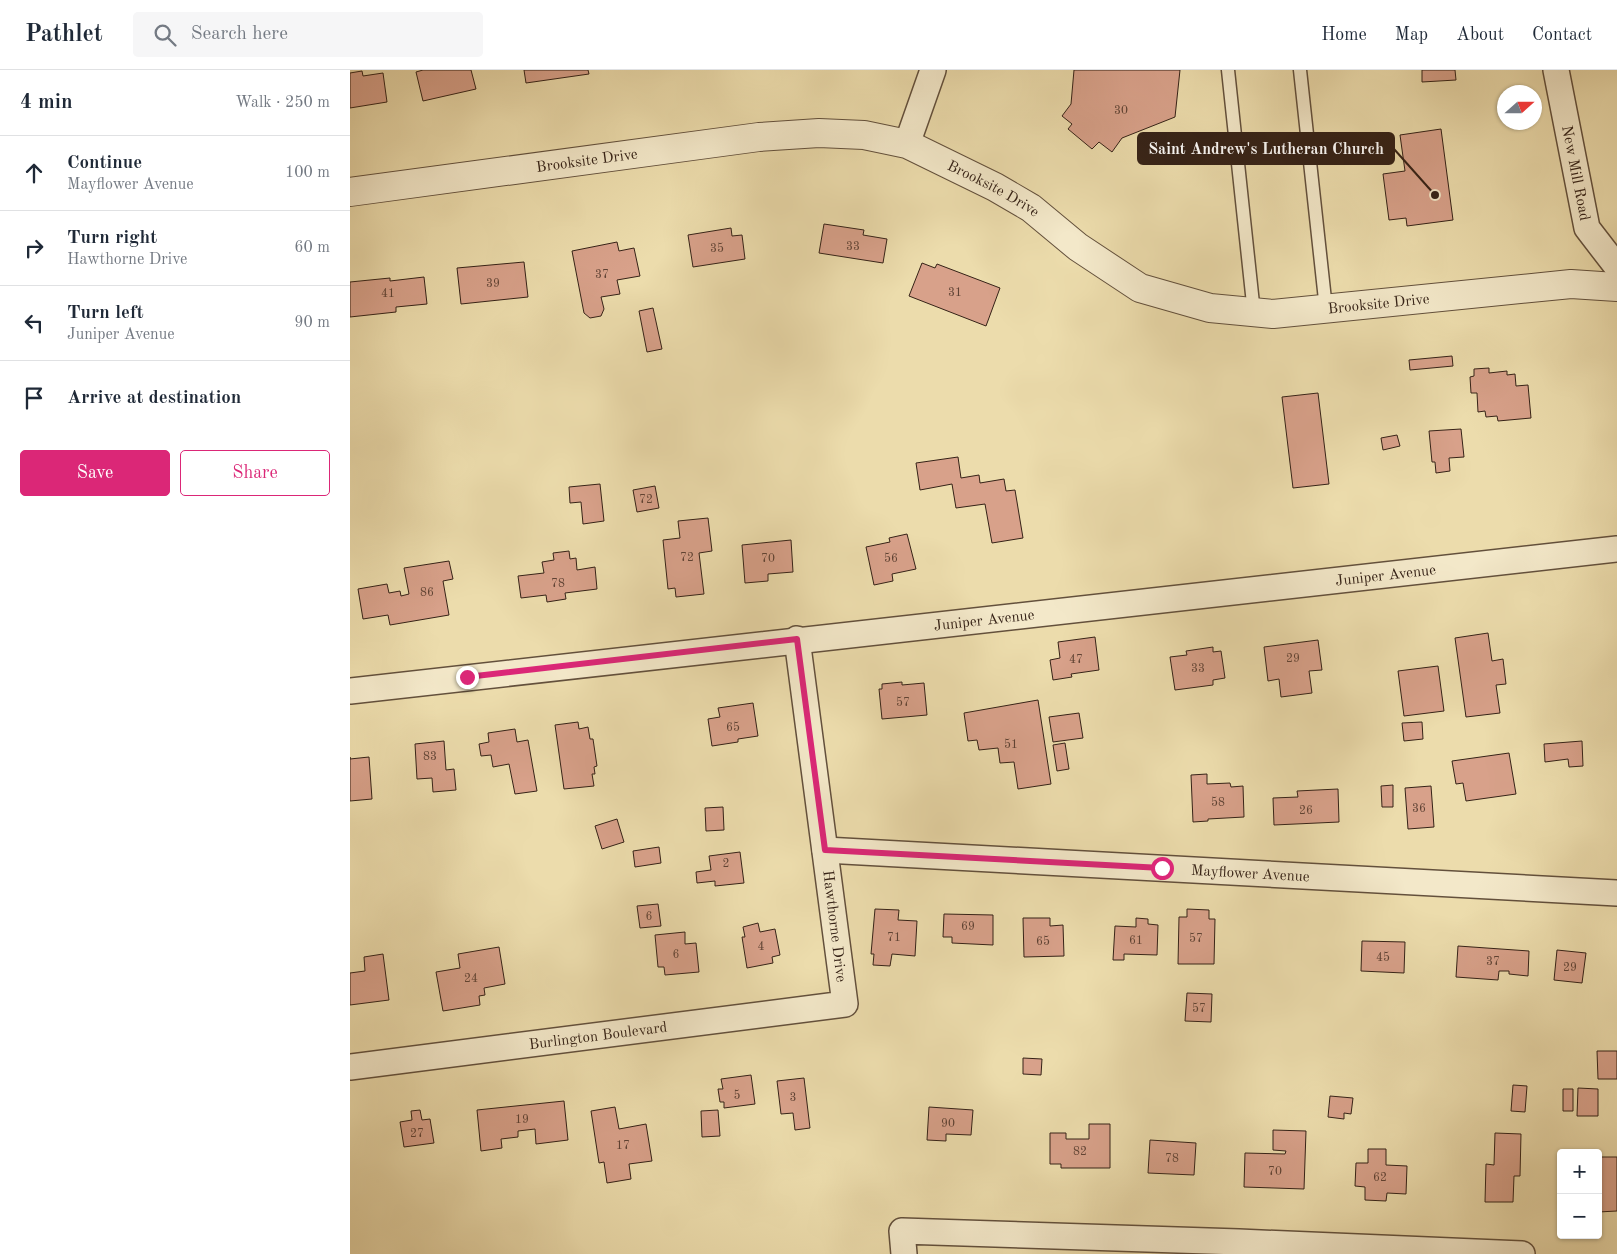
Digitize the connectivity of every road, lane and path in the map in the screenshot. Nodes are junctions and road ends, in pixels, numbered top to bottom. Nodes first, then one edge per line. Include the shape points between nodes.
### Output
1 (934, 70) edge
2 (1228, 70) edge
3 (1300, 70) edge
4 (1556, 70) edge
5 (907, 144) junction
6 (350, 192) edge
7 (1617, 267) edge
8 (1617, 287) edge
9 (1326, 309) junction
10 (1254, 313) junction
11 (1617, 549) edge
12 (797, 639) junction
13 (350, 691) edge
14 (825, 850) junction
15 (1617, 893) edge
16 (845, 1004) joint
17 (350, 1066) edge
18 (903, 1243) edge
19 (1239, 1248) edge
20 (1522, 1254) edge

1 - 5 street
2 - 10 lane
3 - 9 lane
4 - 7 street, New Mill Road via 1588,228
5 - 6 street, Brooksite Drive via 864,135 828,133 759,136
5 - 10 street, Brooksite Drive via 996,187 1031,208 1078,246 1140,288 1210,308
8 - 9 street, Brooksite Drive via 1571,284
9 - 10 street, Brooksite Drive
11 - 12 street, Juniper Avenue
12 - 13 street, Juniper Avenue
12 - 14 street, Hawthorne Drive
14 - 15 street, Mayflower Avenue
14 - 16 street, Hawthorne Drive
16 - 17 street, Burlington Boulevard
18 - 19 street
19 - 20 street

